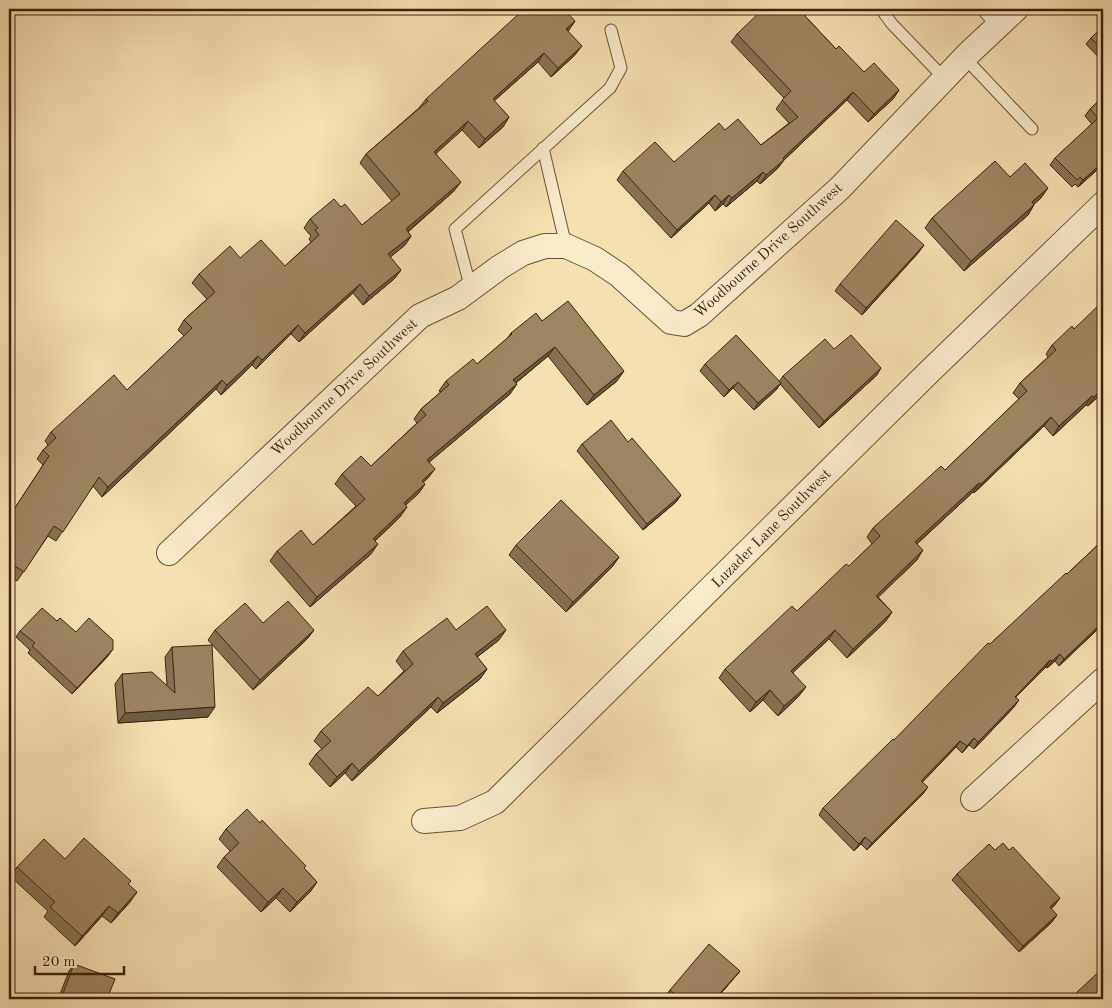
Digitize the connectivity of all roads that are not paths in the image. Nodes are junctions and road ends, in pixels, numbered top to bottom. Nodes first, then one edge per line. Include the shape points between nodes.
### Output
1 (881, 9) edge
2 (982, 9) edge
3 (1016, 9) edge
4 (997, 26) junction
5 (611, 30) dead end
6 (964, 58) junction
7 (944, 78) junction
8 (1032, 129) dead end
9 (544, 148) junction
10 (1103, 204) edge
11 (566, 246) junction
12 (471, 288) junction
13 (169, 553) dead end
14 (1103, 680) edge
15 (973, 799) dead end
16 (424, 821) dead end

1 - 7 lane
2 - 4 lane
3 - 4 street, Woodbourne Drive Southwest
4 - 6 street, Woodbourne Drive Southwest
5 - 9 lane via 621,68 610,88
6 - 7 street, Woodbourne Drive Southwest
6 - 8 lane
7 - 11 street, Woodbourne Drive Southwest via 840,188 699,315 684,324 671,322 619,275 595,259
9 - 11 lane
9 - 12 lane via 455,229
10 - 16 street, Luzader Lane Southwest via 496,802 460,818
11 - 12 street, Woodbourne Drive Southwest via 545,246 523,253
12 - 13 street, Woodbourne Drive Southwest via 458,298 420,316
14 - 15 street

